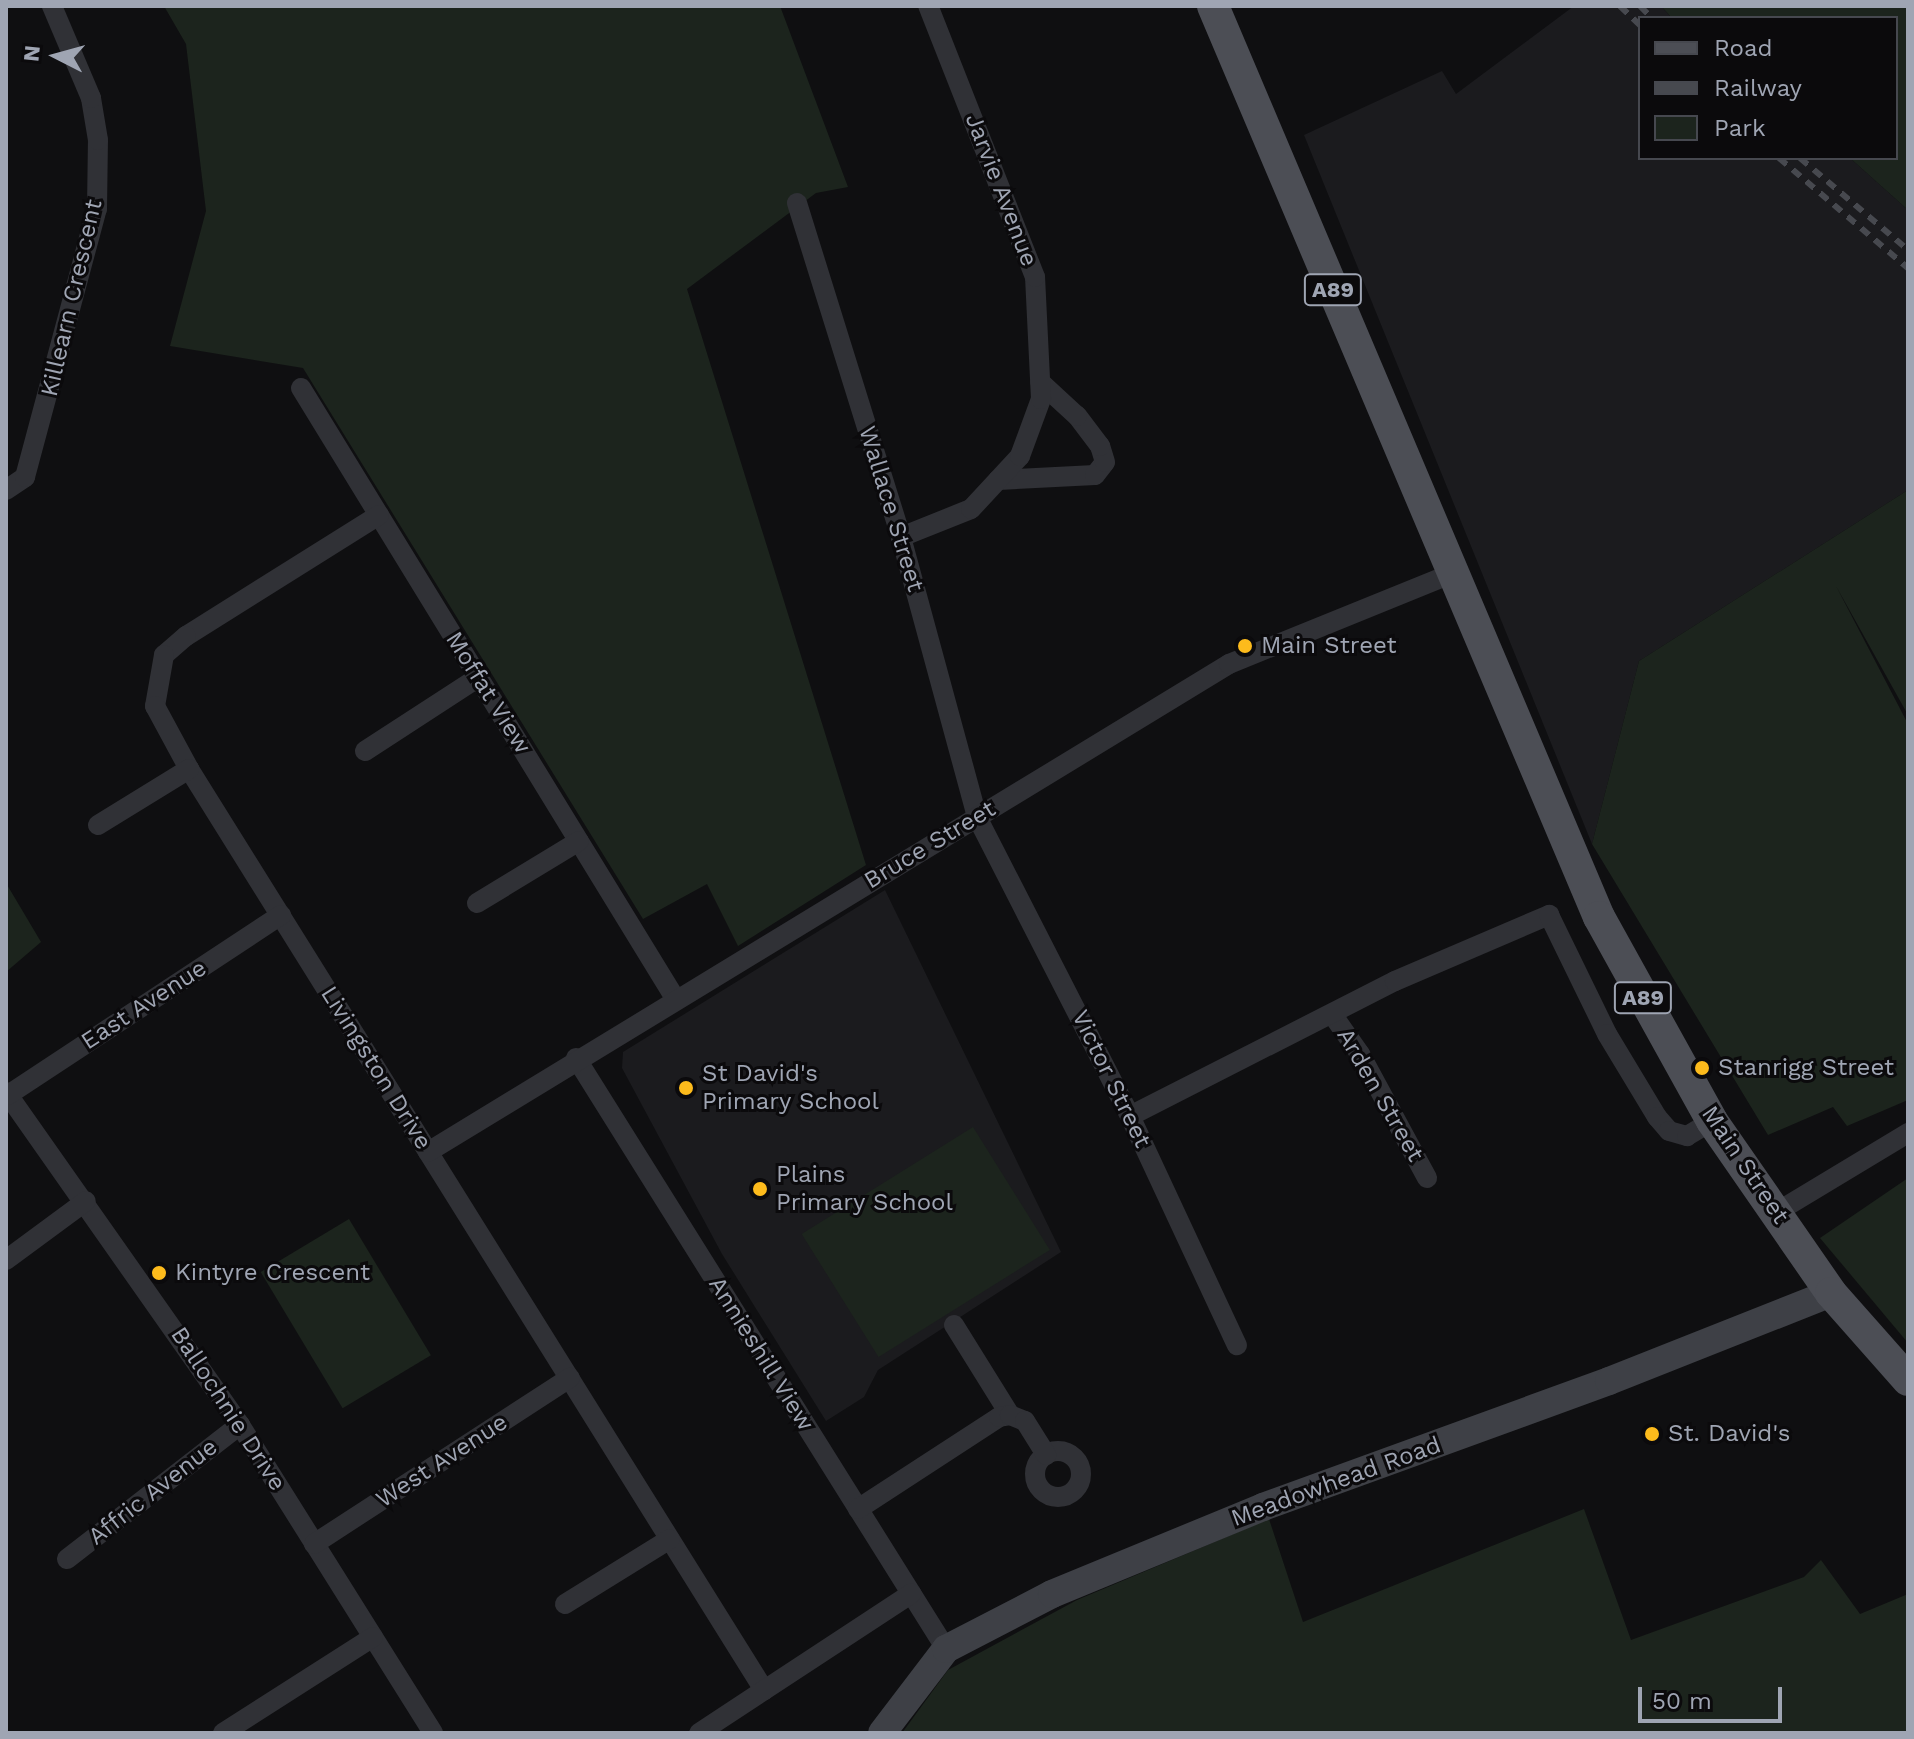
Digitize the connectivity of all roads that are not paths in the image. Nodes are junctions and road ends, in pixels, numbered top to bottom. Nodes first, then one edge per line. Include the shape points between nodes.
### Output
1 (52, 6) edge
2 (928, 6) edge
3 (1213, 6) edge
4 (797, 203) dead end
5 (1040, 382) junction
6 (301, 388) dead end
7 (998, 480) junction
8 (6, 490) edge
9 (379, 515) junction
10 (901, 537) junction
11 (1451, 574) junction
12 (479, 677) junction
13 (365, 751) dead end
14 (189, 769) junction
15 (977, 817) junction
16 (98, 825) dead end
17 (579, 841) junction
18 (477, 903) dead end
19 (281, 915) junction
20 (675, 998) junction
21 (1332, 1014) junction
22 (576, 1058) junction
23 (7, 1093) edge
24 (1130, 1116) junction
25 (1712, 1121) junction
26 (1908, 1133) edge
27 (428, 1152) junction
28 (1427, 1178) dead end
29 (86, 1201) junction
30 (1777, 1212) junction
31 (6, 1260) edge
32 (1831, 1293) junction
33 (954, 1325) dead end
34 (1237, 1345) dead end
35 (570, 1378) junction
36 (1908, 1380) edge
37 (1010, 1415) junction
38 (240, 1425) junction
39 (1046, 1455) dead end
40 (858, 1509) junction
41 (670, 1539) junction
42 (314, 1544) junction
43 (67, 1559) dead end
44 (911, 1594) junction
45 (565, 1604) dead end
46 (373, 1637) junction
47 (946, 1649) junction
48 (764, 1690) junction
49 (223, 1733) edge
50 (433, 1733) edge
51 (699, 1733) edge
52 (882, 1733) edge

1 - 8 street, Killearn Crescent via 91,98 98,140 97,209 25,477
2 - 5 street, Jarvie Avenue via 1035,277
3 - 11 main road, Main Street / A89
4 - 10 street, Wallace Street
5 - 7 street, Jarvie Avenue via 1041,399 1020,456
5 - 7 street via 1077,416 1100,446 1105,462 1095,475
6 - 9 street, Moffat View
7 - 10 street, Jarvie Avenue via 971,509
9 - 12 street, Moffat View
9 - 14 street, Livingston Drive via 218,615 164,655 155,706
10 - 15 street, Wallace Street
11 - 15 street, Bruce Street via 1229,664
11 - 25 main road, Main Street / A89 via 1599,917
12 - 13 street
12 - 17 street, Moffat View
14 - 16 street
14 - 19 street, Livingston Drive
15 - 20 street, Bruce Street
15 - 24 street, Victor Street
17 - 18 street
17 - 20 street, Moffat View
19 - 23 street, East Avenue
19 - 27 street, Livingston Drive
20 - 22 street, Bruce Street
21 - 24 street
21 - 25 street via 1549,915 1607,1034 1657,1117 1669,1131 1687,1136
21 - 28 street, Arden Street via 1360,1054
22 - 27 street, Bruce Street
22 - 40 street, Annieshill View
23 - 29 street, Ballochnie Drive
24 - 34 street, Victor Street
25 - 30 main road, Main Street / A89
26 - 30 street
27 - 35 street, Livingston Drive
29 - 31 street
29 - 38 street, Ballochnie Drive
30 - 32 main road, Main Street / A89
32 - 36 main road, Main Street / A89
32 - 47 street, Meadowhead Road via 1609,1381 1263,1507 1052,1594
33 - 37 street
35 - 41 street, Livingston Drive
35 - 42 street, West Avenue
37 - 39 street via 1025,1421
37 - 40 street
38 - 42 street, Ballochnie Drive
38 - 43 street, Affric Avenue
40 - 44 street, Annieshill View
41 - 45 street
41 - 48 street, Livingston Drive
42 - 46 street, Ballochnie Drive
44 - 47 street, Annieshill View
44 - 48 street
46 - 49 street
46 - 50 street, Ballochnie Drive
47 - 52 street, Meadowhead Road
48 - 51 street

